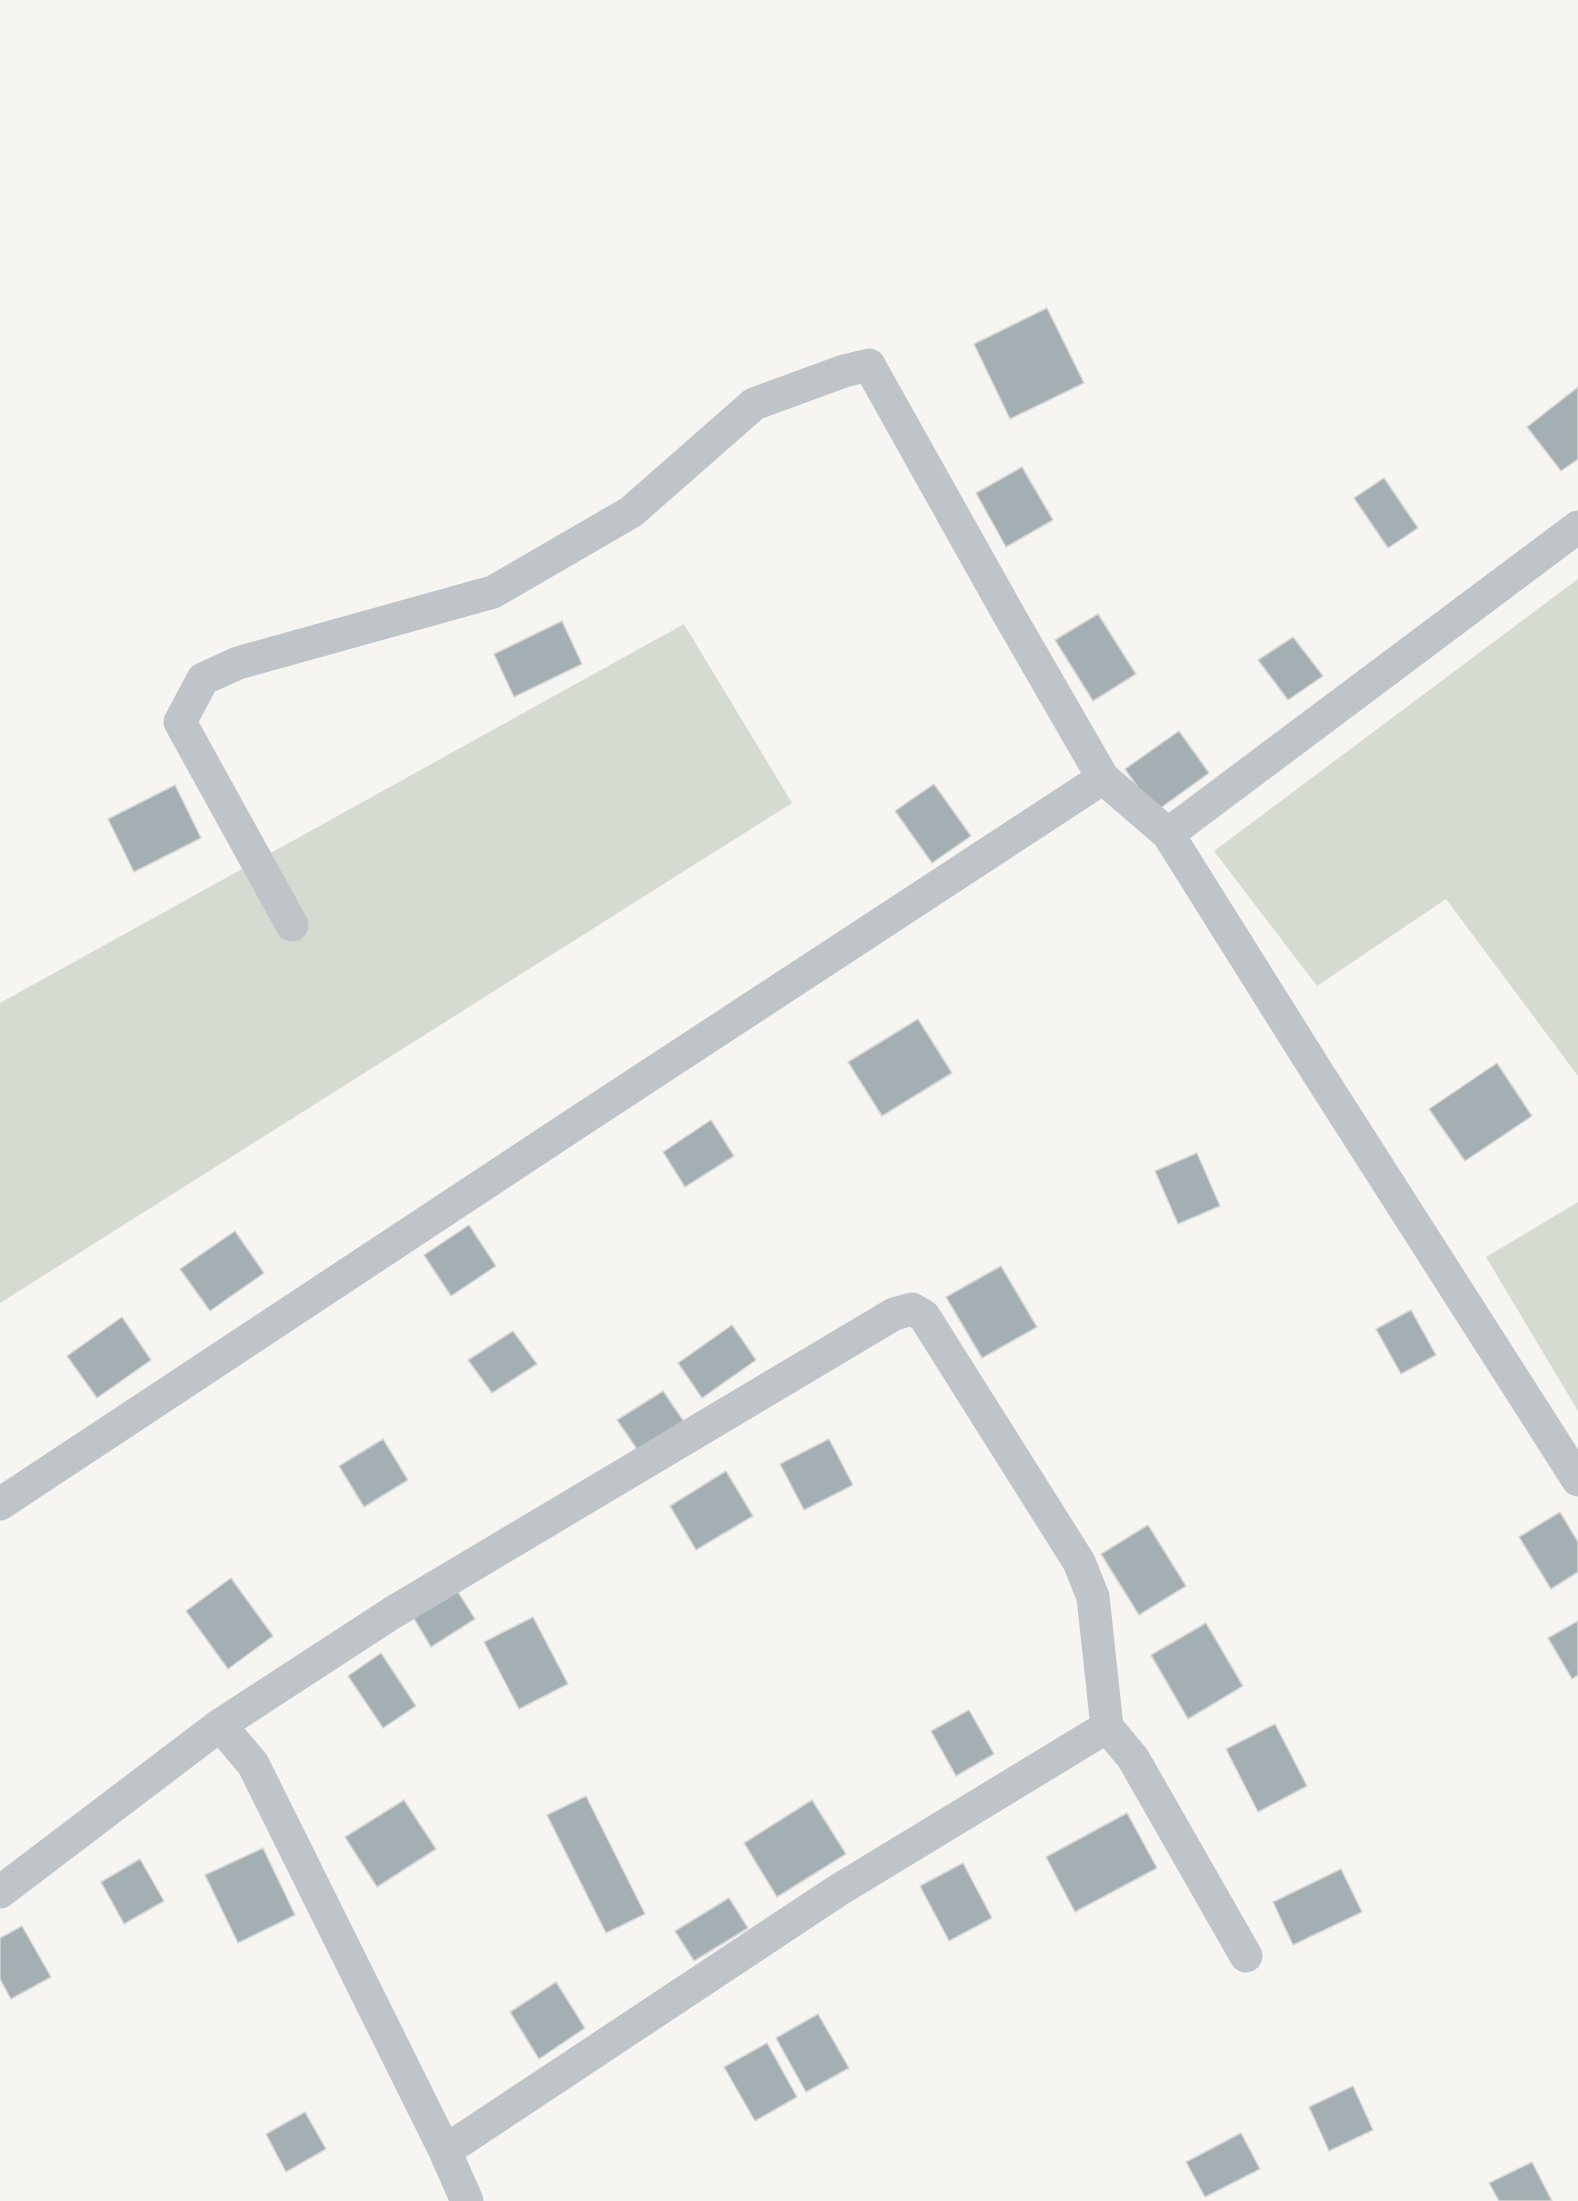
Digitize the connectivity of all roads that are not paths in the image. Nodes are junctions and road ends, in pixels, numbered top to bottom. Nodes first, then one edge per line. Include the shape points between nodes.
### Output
1 (1578, 527) edge
2 (1103, 778) junction
3 (1168, 834) junction
4 (292, 925) dead end
5 (1578, 1480) edge
6 (0, 1504) edge
7 (219, 1725) junction
8 (1107, 1727) junction
9 (0, 1892) edge
10 (1246, 1956) dead end
11 (445, 2151) junction
12 (467, 2201) edge

1 - 3 lane
2 - 3 lane
2 - 4 lane via 869,365 754,404 631,512 493,592 238,663 203,679 180,722
2 - 6 lane
3 - 5 lane
7 - 8 lane via 392,1613 883,1320 912,1309 924,1316 1079,1562 1094,1597
7 - 9 lane
7 - 11 lane via 253,1764
8 - 10 lane via 1133,1758
8 - 11 lane via 837,1891
11 - 12 lane

